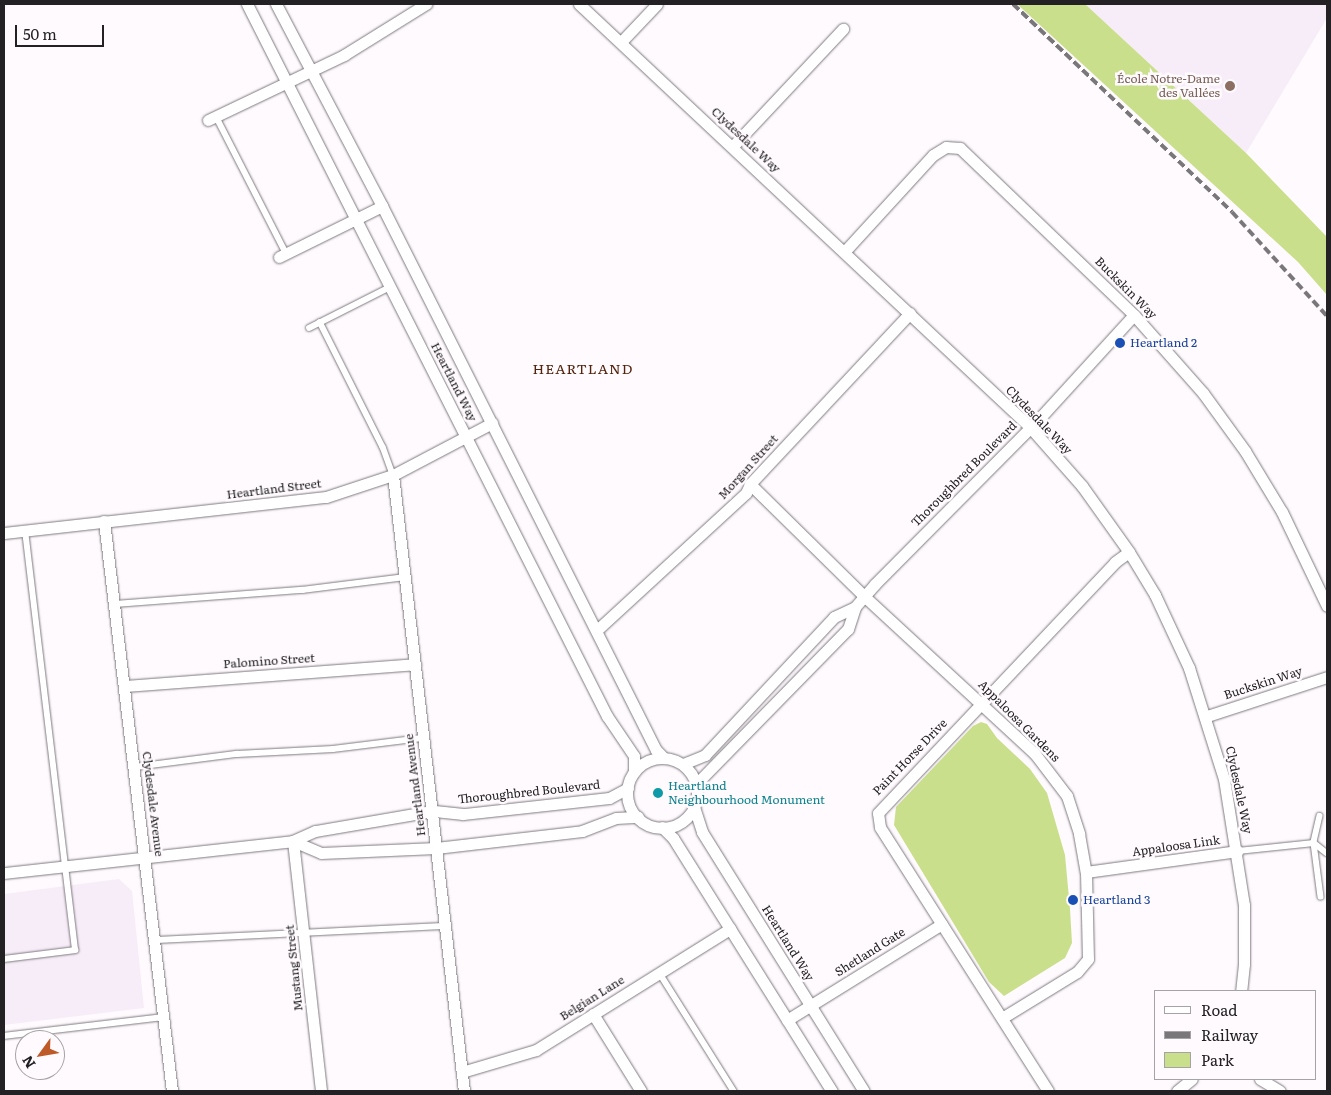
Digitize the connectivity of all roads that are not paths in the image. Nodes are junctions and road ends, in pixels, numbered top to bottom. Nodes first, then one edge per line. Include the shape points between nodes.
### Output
1 (247, 4) edge
2 (276, 4) edge
3 (426, 4) edge
4 (579, 4) edge
5 (657, 4) edge
6 (843, 29) dead end
7 (621, 42) junction
8 (312, 71) junction
9 (287, 84) junction
10 (212, 118) joint
11 (732, 146) junction
12 (382, 206) junction
13 (356, 219) junction
14 (845, 251) junction
15 (282, 255) joint
16 (390, 287) junction
17 (910, 313) junction
18 (1134, 315) junction
19 (320, 322) junction
20 (309, 328) dead end
21 (492, 423) junction
22 (1030, 427) junction
23 (467, 437) junction
24 (393, 475) junction
25 (750, 484) junction
26 (104, 521) junction
27 (24, 530) junction
28 (4, 533) edge
29 (1129, 552) junction
30 (405, 577) junction
31 (865, 597) junction
32 (115, 604) junction
33 (1327, 606) edge
34 (855, 608) junction
35 (597, 630) junction
36 (415, 664) junction
37 (1327, 677) edge
38 (124, 686) junction
39 (982, 702) junction
40 (1206, 716) junction
41 (423, 738) junction
42 (664, 758) junction
43 (683, 764) junction
44 (135, 766) junction
45 (634, 772) junction
46 (696, 784) junction
47 (628, 788) junction
48 (694, 806) junction
49 (432, 811) junction
50 (1320, 816) dead end
51 (638, 817) junction
52 (662, 828) junction
53 (293, 841) junction
54 (1314, 844) junction
55 (436, 848) junction
56 (1238, 851) junction
57 (1327, 853) edge
58 (146, 856) junction
59 (64, 866) junction
60 (1086, 872) junction
61 (4, 873) edge
62 (1321, 897) dead end
63 (942, 924) junction
64 (445, 926) junction
65 (730, 929) junction
66 (304, 932) junction
67 (155, 940) junction
68 (4, 959) edge
69 (659, 972) junction
70 (1241, 990) edge
71 (811, 1006) junction
72 (593, 1014) junction
73 (164, 1017) junction
74 (1002, 1018) junction
75 (787, 1020) junction
76 (4, 1036) edge
77 (462, 1072) junction
78 (1191, 1080) edge
79 (1262, 1080) edge
80 (172, 1091) edge
81 (321, 1091) edge
82 (464, 1091) edge
83 (641, 1091) edge
84 (734, 1091) edge
85 (832, 1091) edge
86 (864, 1091) edge
87 (1048, 1091) edge
88 (1177, 1091) edge
89 (1280, 1091) edge

1 - 9 street, Heartland Way
2 - 8 street, Heartland Way
3 - 8 street via 373,39
4 - 7 street, Clydesdale Way
5 - 7 street
6 - 11 street
7 - 11 street, Clydesdale Way
8 - 9 street
8 - 12 street, Heartland Way
9 - 10 street
9 - 13 street, Heartland Way
10 - 15 lane
11 - 14 street, Clydesdale Way
12 - 13 street
12 - 21 street, Heartland Way
13 - 15 street
13 - 16 street, Heartland Way
14 - 17 street, Clydesdale Way
14 - 18 street, Buckskin Way via 933,155 946,147 960,148
16 - 19 lane
16 - 23 street, Heartland Way
17 - 22 street, Clydesdale Way
17 - 25 street, Morgan Street
18 - 22 street, Thoroughbred Boulevard
18 - 33 street, Buckskin Way via 1203,393 1244,451 1282,512
19 - 20 lane
19 - 24 lane via 383,448
21 - 23 street, Heartland Street
21 - 35 street, Heartland Way
22 - 29 street, Clydesdale Way via 1082,486
22 - 31 street, Thoroughbred Boulevard
23 - 24 street, Heartland Street
23 - 45 street, Heartland Way via 607,716 634,756
24 - 26 street, Heartland Street via 306,500
24 - 30 street, Heartland Avenue
25 - 31 street, Appaloosa Gardens
25 - 35 street, Morgan Street via 746,493
26 - 27 street, Heartland Street
26 - 32 street, Clydesdale Avenue
27 - 28 street, Heartland Street
27 - 59 lane
29 - 39 street, Paint Horse Drive via 1115,562
29 - 40 street, Clydesdale Way via 1175,635
30 - 32 lane via 302,590
30 - 36 street, Heartland Avenue
31 - 34 street, Thoroughbred Boulevard
31 - 39 street, Appaloosa Gardens
32 - 38 street, Clydesdale Avenue
34 - 43 street, Thoroughbred Boulevard via 834,617 705,755
34 - 46 street, Thoroughbred Boulevard via 848,629
35 - 42 street, Heartland Way via 656,750
36 - 38 street, Palomino Street
36 - 41 street, Heartland Avenue
37 - 40 street, Buckskin Way
38 - 44 street, Clydesdale Avenue
39 - 60 street, Appaloosa Gardens via 1047,766 1067,796
39 - 63 street, Paint Horse Drive via 878,813 880,827
40 - 56 street, Clydesdale Way via 1224,779
41 - 44 lane
41 - 49 street, Heartland Avenue
42 - 43 street
42 - 45 street via 648,762
43 - 46 street
44 - 58 street, Clydesdale Avenue
45 - 47 street
46 - 48 street
47 - 49 street, Thoroughbred Boulevard via 609,798 463,814
47 - 51 street via 630,804
48 - 52 street via 681,822
48 - 71 street, Heartland Way via 703,834
49 - 53 street, Thoroughbred Boulevard via 316,831
49 - 55 street, Heartland Avenue
50 - 54 lane
51 - 52 street
51 - 55 street via 616,818 582,831
52 - 65 street via 673,838
53 - 55 street via 321,853
53 - 58 street
53 - 66 street, Mustang Street
54 - 56 lane, Appaloosa Link
54 - 57 lane
54 - 62 lane
55 - 64 street, Heartland Avenue
56 - 60 street, Appaloosa Link
56 - 70 street, Clydesdale Way via 1245,937
58 - 59 street
58 - 67 street, Clydesdale Avenue
59 - 61 street
59 - 68 lane via 75,950
60 - 74 street, Appaloosa Gardens via 1090,944 1086,964
63 - 71 street, Shetland Gate
63 - 74 street, Paint Horse Drive
64 - 66 lane
64 - 77 street, Heartland Avenue
65 - 69 street, Belgian Lane
65 - 75 street
66 - 67 lane
66 - 81 street, Mustang Street
67 - 73 street, Clydesdale Avenue
69 - 72 street, Belgian Lane
69 - 84 lane
71 - 75 street, Shetland Gate
71 - 86 street, Heartland Way
72 - 77 street, Belgian Lane via 536,1050
72 - 83 street
73 - 76 lane
73 - 80 street, Clydesdale Avenue
74 - 87 street, Paint Horse Drive
75 - 85 street
77 - 82 street, Heartland Avenue
78 - 88 street
79 - 89 street

